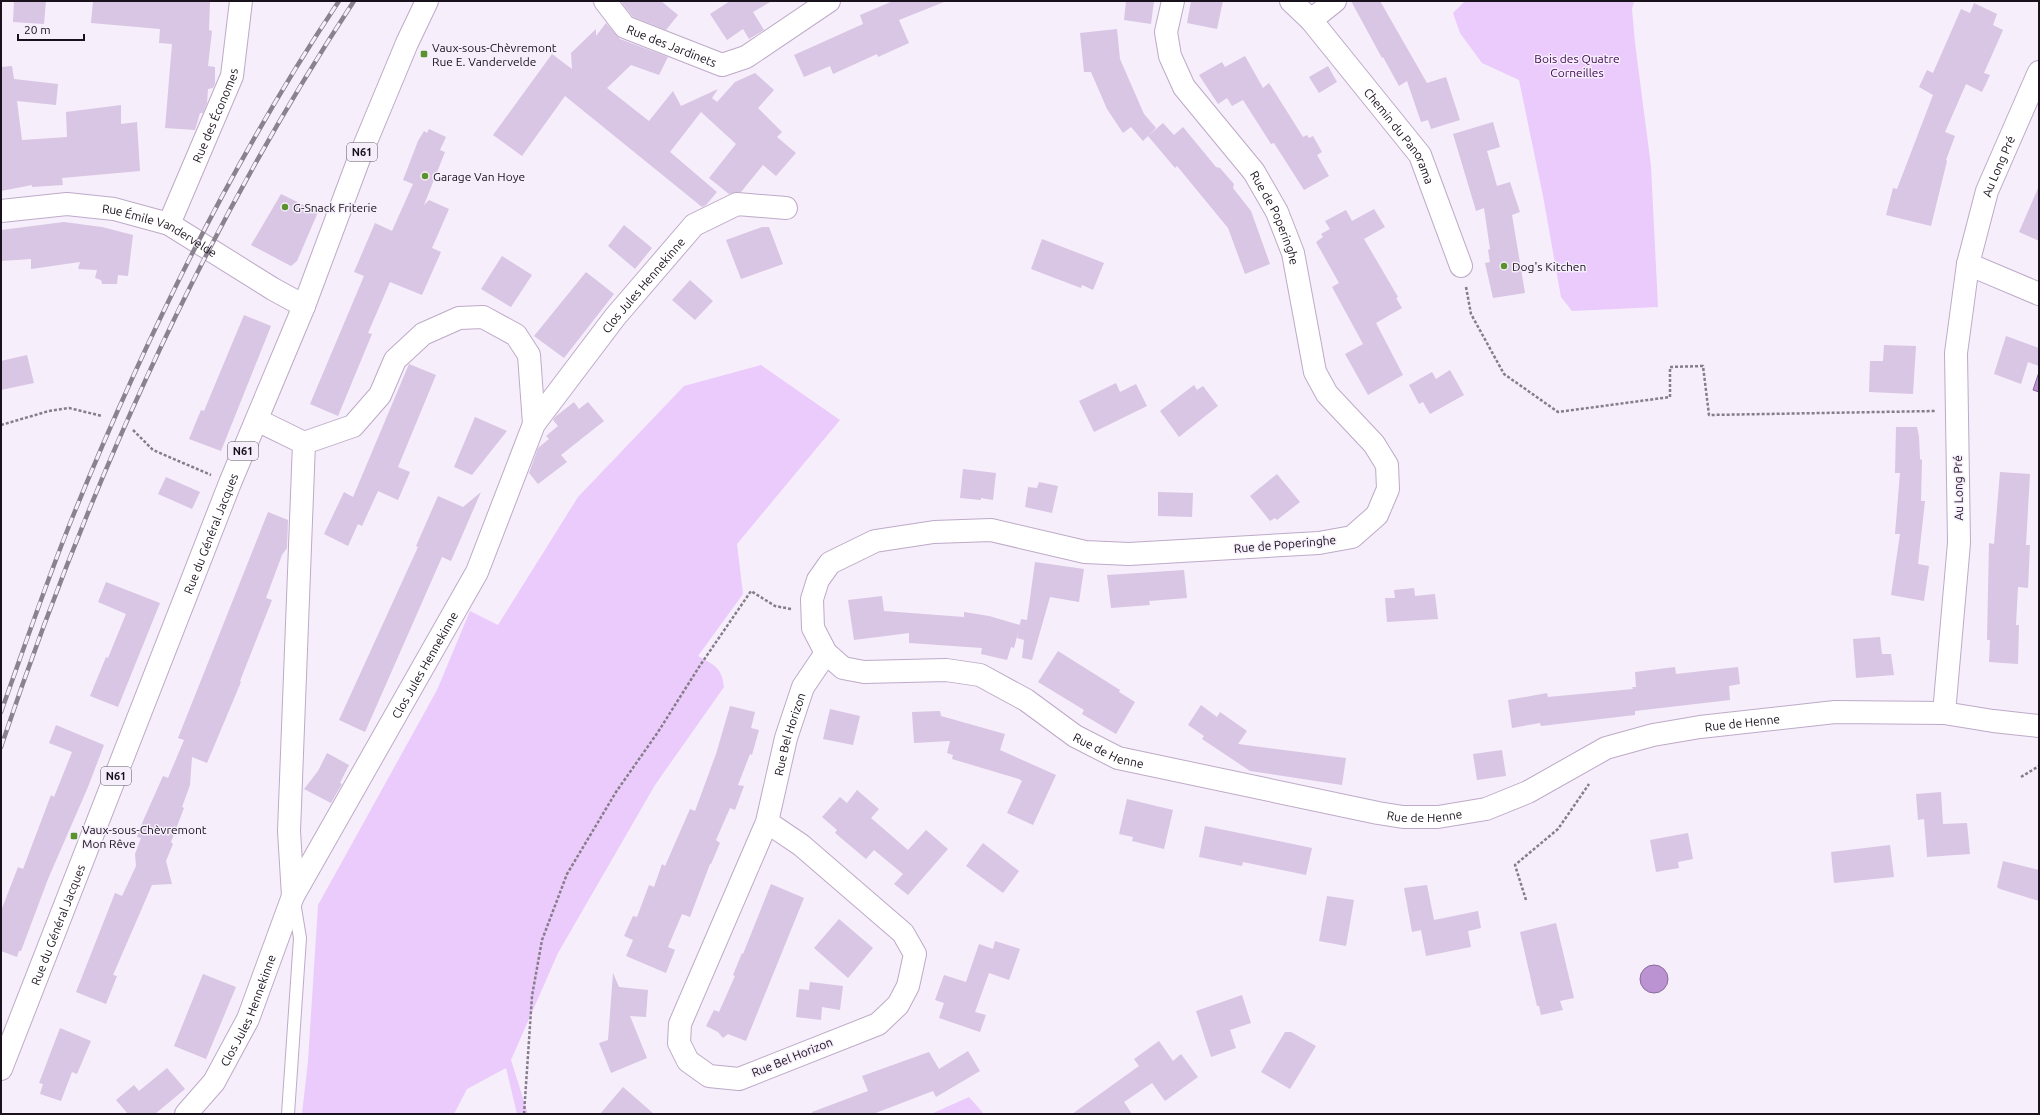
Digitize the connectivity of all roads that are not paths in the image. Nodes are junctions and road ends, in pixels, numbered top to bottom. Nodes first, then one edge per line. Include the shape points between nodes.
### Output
1 (241, 1) edge
2 (427, 1) edge
3 (605, 1) edge
4 (829, 1) edge
5 (1173, 1) edge
6 (1291, 1) edge
7 (1335, 1) edge
8 (1311, 20) junction
9 (2039, 72) edge
10 (786, 208) dead end
11 (1, 211) edge
12 (169, 224) junction
13 (1968, 264) junction
14 (1462, 266) road end
15 (2039, 294) edge
16 (304, 306) junction
17 (257, 420) junction
18 (534, 424) junction
19 (304, 443) junction
20 (826, 653) junction
21 (1944, 713) junction
22 (2039, 726) edge
23 (767, 822) junction
24 (293, 896) junction
25 (3, 1058) edge
26 (186, 1114) edge
27 (288, 1114) edge

1 - 12 street, Rue des Économes via 232,76
2 - 16 street, Rue du Général Jacques / N61 via 360,156
3 - 4 street, Rue des Jardinets via 625,27 722,65 746,57
5 - 20 street, Rue de Poperinghe via 1166,32 1170,56 1184,87 1254,172 1277,212 1293,253 1315,372 1327,394 1374,444 1386,465 1388,489 1377,515 1352,537 1319,543 1130,554 1085,552 991,530 934,532 875,541 830,563 818,580 812,599 813,628
6 - 8 street, Chemin du Panorama
7 - 8 street
8 - 14 street, Chemin du Panorama via 1420,154
9 - 13 street, Au Long Pré via 1987,191
10 - 18 street, Clos Jules Hennekinne via 737,204 694,225 615,317
11 - 12 street, Rue Émile Vandervelde via 67,204 114,209
12 - 16 street, Rue Émile Vandervelde
13 - 15 street
13 - 21 street, Au Long Pré via 1956,353 1959,543
16 - 17 street, Rue du Général Jacques / N61
17 - 19 street
17 - 25 street, Rue du Général Jacques / N61
18 - 19 street, Clos Jules Hennekinne via 529,355 516,335 483,317 459,318 423,334 395,360 380,395 353,426
18 - 24 street, Clos Jules Hennekinne via 477,572
19 - 24 street, Clos Jules Hennekinne via 289,831
20 - 21 street, Rue de Henne via 843,668 864,672 946,670 980,675 1026,700 1075,736 1118,758 1403,817 1438,817 1486,808 1528,792 1612,746 1652,735 1835,712
20 - 23 street, Rue Bel Horizon via 803,687 786,738
21 - 22 street, Rue de Henne
23 - 23 street, Rue Bel Horizon via 680,1024 679,1043 688,1061 709,1076 739,1079 878,1024 898,1005 908,986 914,961 915,954 903,933 801,845
24 - 26 street, Clos Jules Hennekinne via 248,1019 214,1082
24 - 27 lane via 300,938

